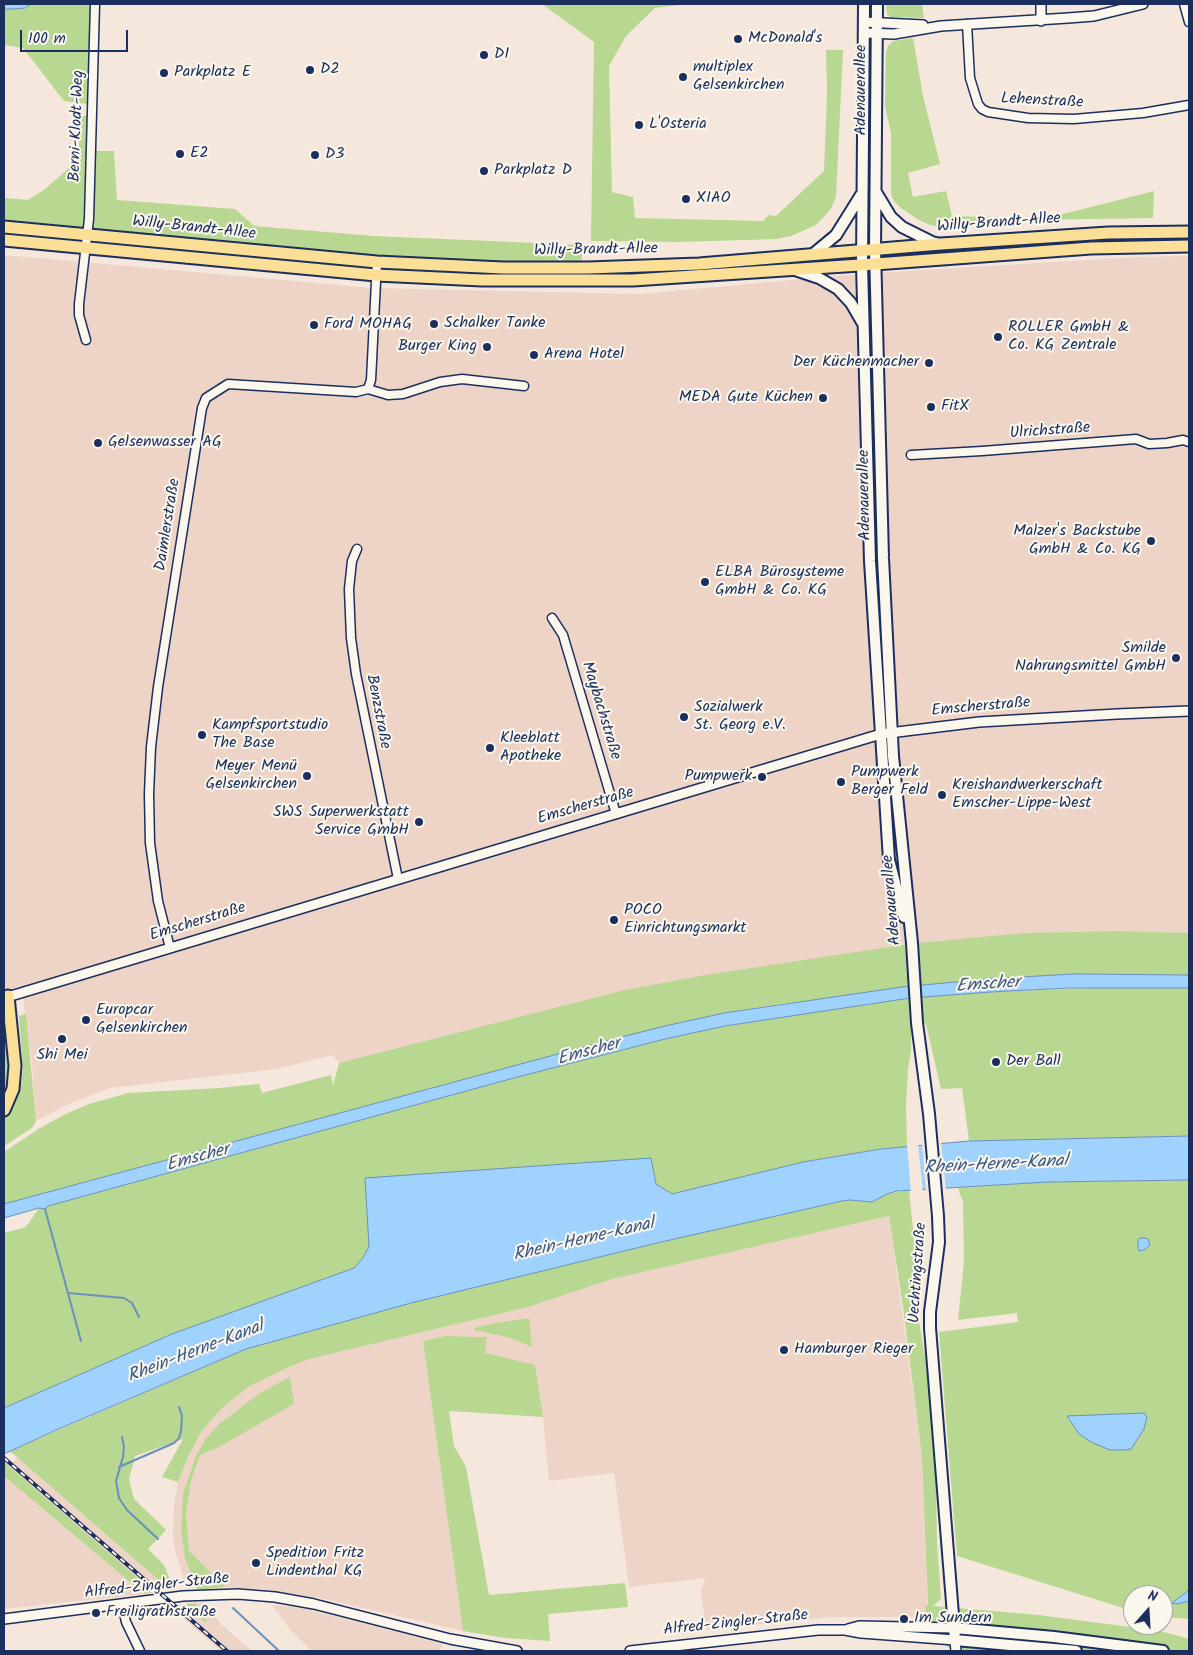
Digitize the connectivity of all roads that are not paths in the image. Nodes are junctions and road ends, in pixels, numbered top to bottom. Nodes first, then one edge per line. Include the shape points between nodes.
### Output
1 (95, 4) edge
2 (864, 4) edge
3 (877, 4) edge
4 (1041, 4) edge
5 (1142, 4) edge
6 (1184, 4) edge
7 (1041, 21) junction
8 (1189, 22) edge
9 (967, 24) junction
10 (864, 28) junction
11 (877, 28) junction
12 (1189, 105) edge
13 (862, 192) junction
14 (876, 192) junction
15 (4, 227) edge
16 (1189, 232) edge
17 (87, 235) junction
18 (4, 240) edge
19 (941, 244) junction
20 (1189, 246) edge
21 (86, 248) junction
22 (875, 250) junction
23 (862, 251) junction
24 (812, 255) junction
25 (377, 262) junction
26 (876, 264) junction
27 (862, 265) junction
28 (794, 270) junction
29 (376, 274) junction
30 (863, 324) junction
31 (86, 340) dead end
32 (524, 386) dead end
33 (368, 389) junction
34 (1189, 442) edge
35 (911, 455) dead end
36 (357, 549) dead end
37 (552, 618) dead end
38 (1189, 711) edge
39 (892, 733) junction
40 (881, 734) junction
41 (616, 814) junction
42 (398, 879) junction
43 (170, 948) junction
44 (912, 957) junction
45 (6, 997) edge
46 (4, 1027) edge
47 (13, 1044) junction
48 (4, 1110) edge
49 (122, 1604) junction
50 (4, 1619) edge
51 (954, 1628) junction
52 (845, 1630) junction
53 (955, 1640) junction
54 (140, 1651) edge
55 (516, 1651) edge
56 (630, 1651) edge
57 (956, 1651) edge
58 (1076, 1651) edge
59 (1163, 1651) edge

1 - 17 street, Berni-Klodt-Weg
2 - 10 main road, Adenauerallee
3 - 11 main road, Adenauerallee
4 - 7 street
5 - 7 street via 1094,16
6 - 8 street
7 - 9 street
9 - 11 street
9 - 12 street, Lehenstraße via 970,78 975,98 988,112 1028,118 1074,119
10 - 11 street
10 - 13 main road, Adenauerallee
11 - 14 main road, Adenauerallee
13 - 23 main road, Adenauerallee
13 - 24 main road via 836,235
14 - 19 main road via 891,217 902,227
14 - 22 main road, Adenauerallee
15 - 17 main road, Willy-Brandt-Allee
16 - 19 main road, Willy-Brandt-Allee via 1108,233
17 - 21 street, Berni-Klodt-Weg
17 - 25 main road, Willy-Brandt-Allee
18 - 21 main road, Willy-Brandt-Allee
19 - 22 main road, Willy-Brandt-Allee
20 - 26 main road, Willy-Brandt-Allee via 1091,248
21 - 29 main road, Willy-Brandt-Allee
21 - 31 street, Berni-Klodt-Weg via 79,304
22 - 23 main road, Willy-Brandt-Allee
22 - 26 main road, Adenauerallee
23 - 24 main road, Willy-Brandt-Allee
23 - 27 main road, Adenauerallee
24 - 25 main road, Willy-Brandt-Allee via 588,268
25 - 29 street
26 - 27 main road, Willy-Brandt-Allee
26 - 39 main road, Adenauerallee via 882,558
27 - 28 main road, Willy-Brandt-Allee
27 - 30 main road, Adenauerallee
28 - 29 main road, Willy-Brandt-Allee via 633,280 482,280
28 - 30 main road via 819,278 838,289
29 - 33 street
30 - 40 main road, Adenauerallee via 870,561
32 - 33 street, Daimlerstraße via 462,379 440,382 403,394 388,395
33 - 43 street, Daimlerstraße via 356,392 228,384 206,398 202,408 152,741 150,842 156,889
34 - 35 street, Ulrichstraße via 1149,444 1136,439
36 - 42 street, Benzstraße via 352,561 349,589 351,638
37 - 41 street, Maybachstraße via 563,635
38 - 39 street, Emscherstraße via 979,722
39 - 40 street, Emscherstraße
39 - 44 main road, Adenauerallee
40 - 41 street, Emscherstraße
40 - 44 main road, Adenauerallee via 889,860
41 - 42 street, Emscherstraße
42 - 43 street, Emscherstraße
43 - 45 street, Emscherstraße
44 - 51 main road, Uechtingstraße via 937,1199 939,1242 930,1328
45 - 47 main road
46 - 47 main road
47 - 48 main road via 15,1078
49 - 50 street, Alfred-Zingler-Straße
49 - 54 street via 126,1622
49 - 55 street, Alfred-Zingler-Straße via 200,1594 275,1597 450,1639
51 - 52 street, Alfred-Zingler-Straße via 859,1626
51 - 53 main road, Uechtingstraße
51 - 59 main road
52 - 53 street, Alfred-Zingler-Straße
52 - 56 street, Alfred-Zingler-Straße via 818,1630
53 - 57 street, Uechtingstraße
53 - 58 main road

